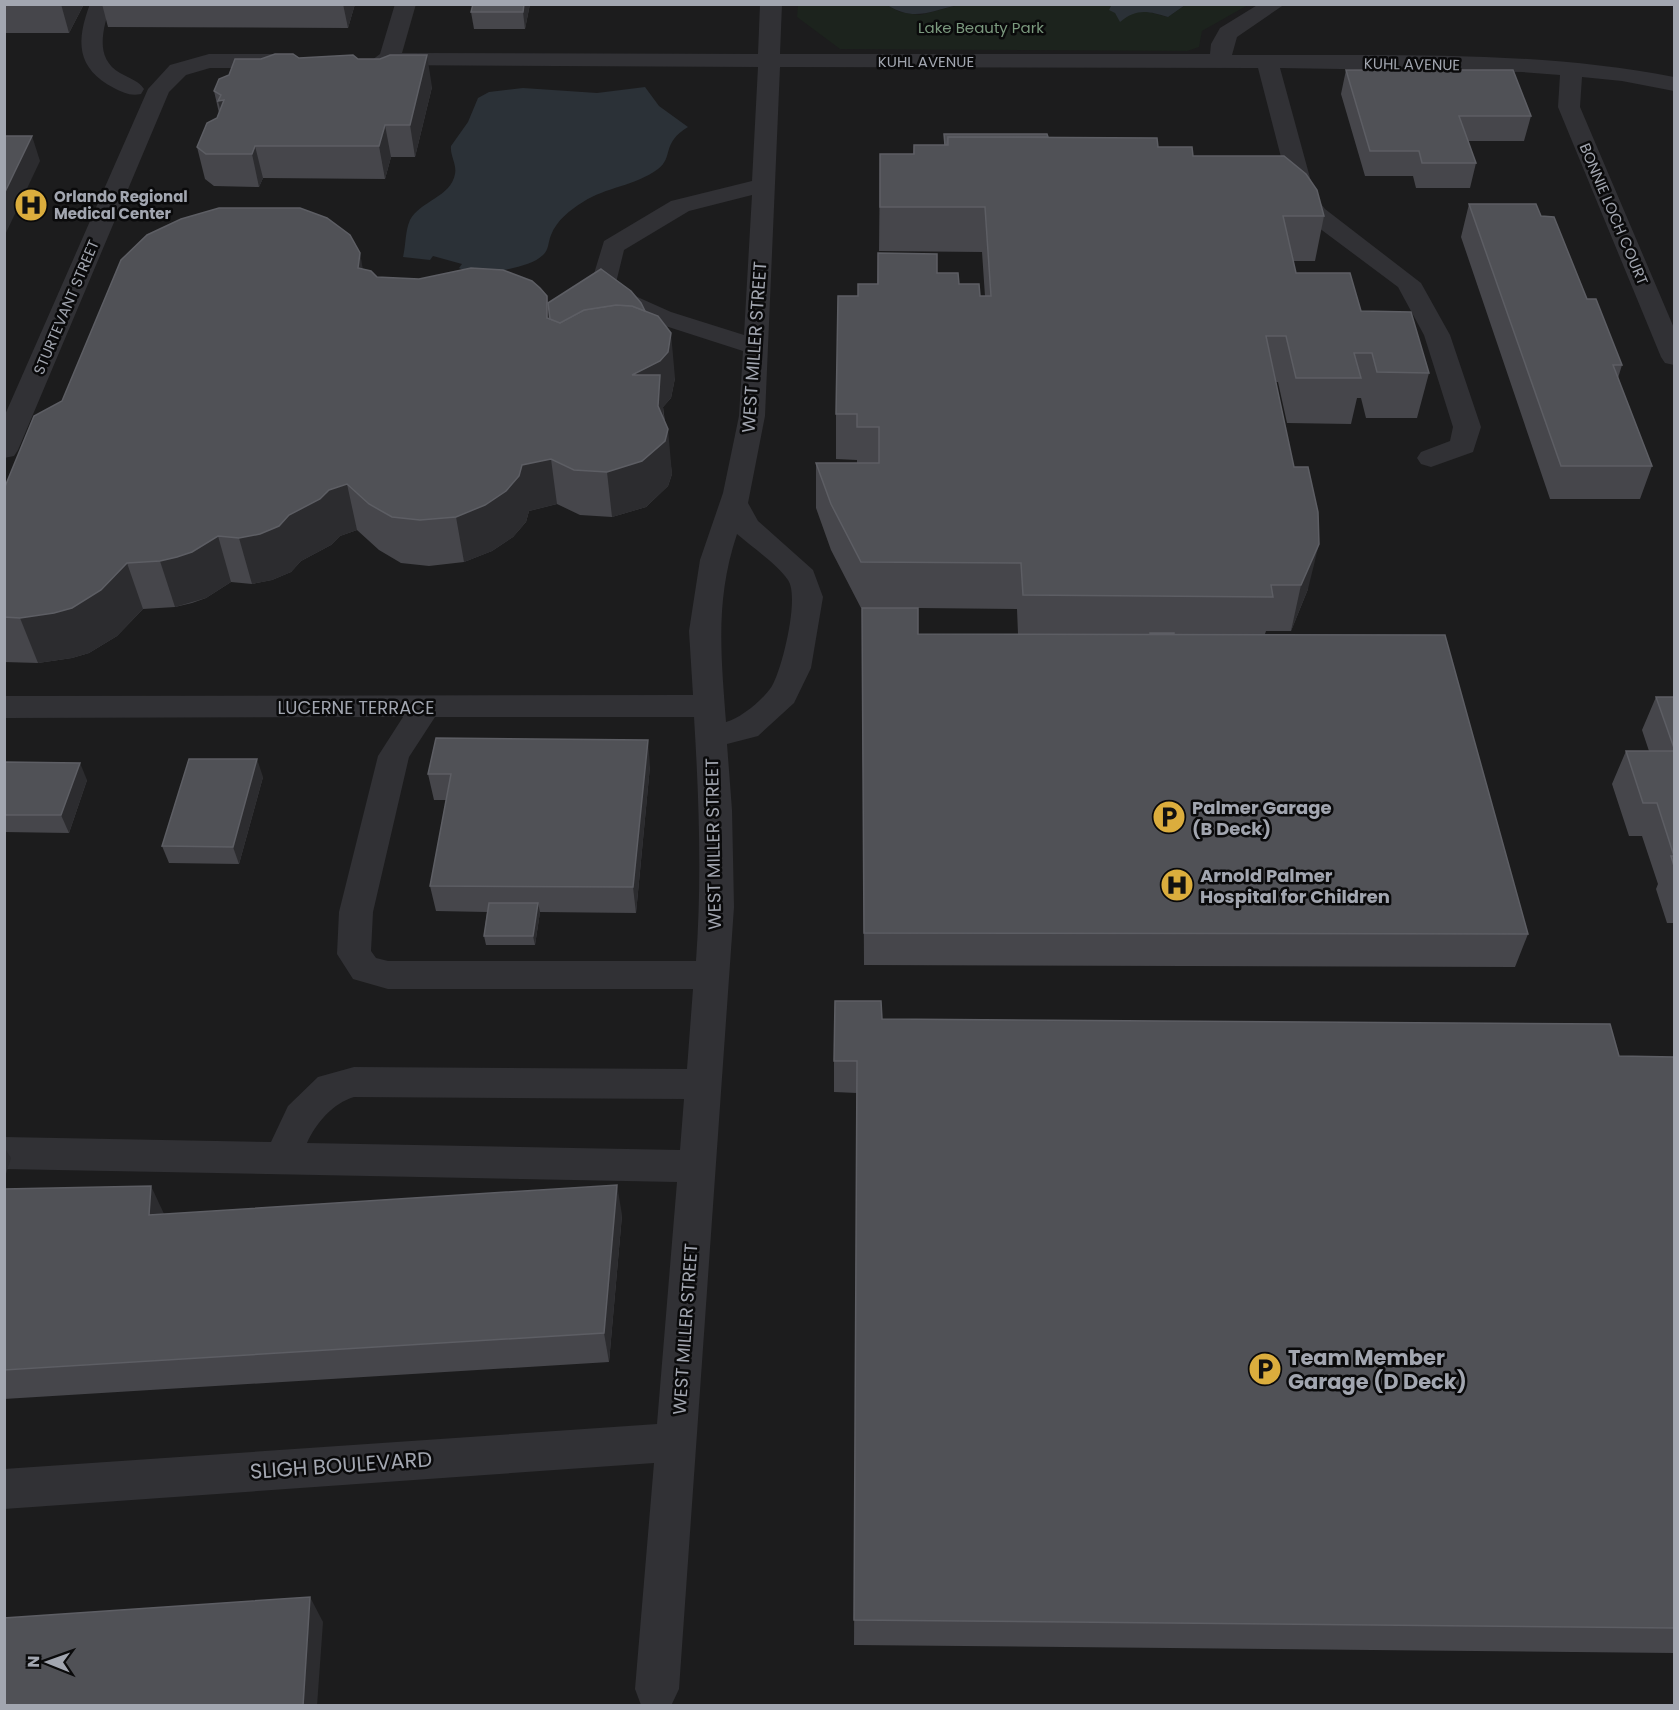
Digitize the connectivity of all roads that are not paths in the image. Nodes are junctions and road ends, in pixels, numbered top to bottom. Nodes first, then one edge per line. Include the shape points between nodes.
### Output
1 (100, 4) edge
2 (406, 4) edge
3 (771, 4) edge
4 (1275, 4) edge
5 (367, 60) edge
6 (389, 60) junction
7 (768, 60) junction
8 (299, 61) edge
9 (1220, 62) junction
10 (1267, 62) junction
11 (1571, 68) junction
12 (1674, 84) edge
13 (133, 89) dead end
14 (764, 185) junction
15 (757, 347) junction
16 (1674, 357) edge
17 (4, 450) edge
18 (1431, 458) dead end
19 (734, 503) junction
20 (4, 707) edge
21 (426, 707) junction
22 (709, 721) junction
23 (712, 975) junction
24 (704, 1084) junction
25 (4, 1153) edge
26 (282, 1158) junction
27 (698, 1166) junction
28 (677, 1442) junction
29 (4, 1489) edge
30 (657, 1689) dead end

1 - 13 street via 92,26 92,56 104,73
2 - 6 street
3 - 7 street, WEST MILLER STREET
4 - 9 street via 1228,33
5 - 6 street, KUHL AVENUE
6 - 7 street, KUHL AVENUE
7 - 9 street, KUHL AVENUE
7 - 14 street, WEST MILLER STREET
8 - 17 street, STURTEVANT STREET via 209,61 178,70 159,89
9 - 10 street, KUHL AVENUE
10 - 11 street, KUHL AVENUE
10 - 18 street via 1303,196 1316,214 1408,283 1437,335 1467,427 1463,446
11 - 12 street, KUHL AVENUE
11 - 16 street, BONNIE LOCH COURT via 1569,107
14 - 15 street, WEST MILLER STREET
14 - 15 street via 680,206 614,246 602,290 662,317
15 - 19 street, WEST MILLER STREET via 752,416
19 - 22 street, WEST MILLER STREET via 714,560 704,631
19 - 22 street, LUCERNE TERRACE via 747,527 803,577 808,597 796,668 783,695 747,728
20 - 21 street, LUCERNE TERRACE
21 - 22 street, LUCERNE TERRACE
21 - 23 street via 394,756 356,912 354,954 365,969 388,975
22 - 23 street, WEST MILLER STREET via 717,885
23 - 24 street, WEST MILLER STREET
24 - 26 street via 354,1082 331,1088 301,1118
24 - 27 street, WEST MILLER STREET
25 - 26 street
26 - 27 street
27 - 28 street, WEST MILLER STREET
28 - 29 street, SLIGH BOULEVARD
28 - 30 street, WEST MILLER STREET

